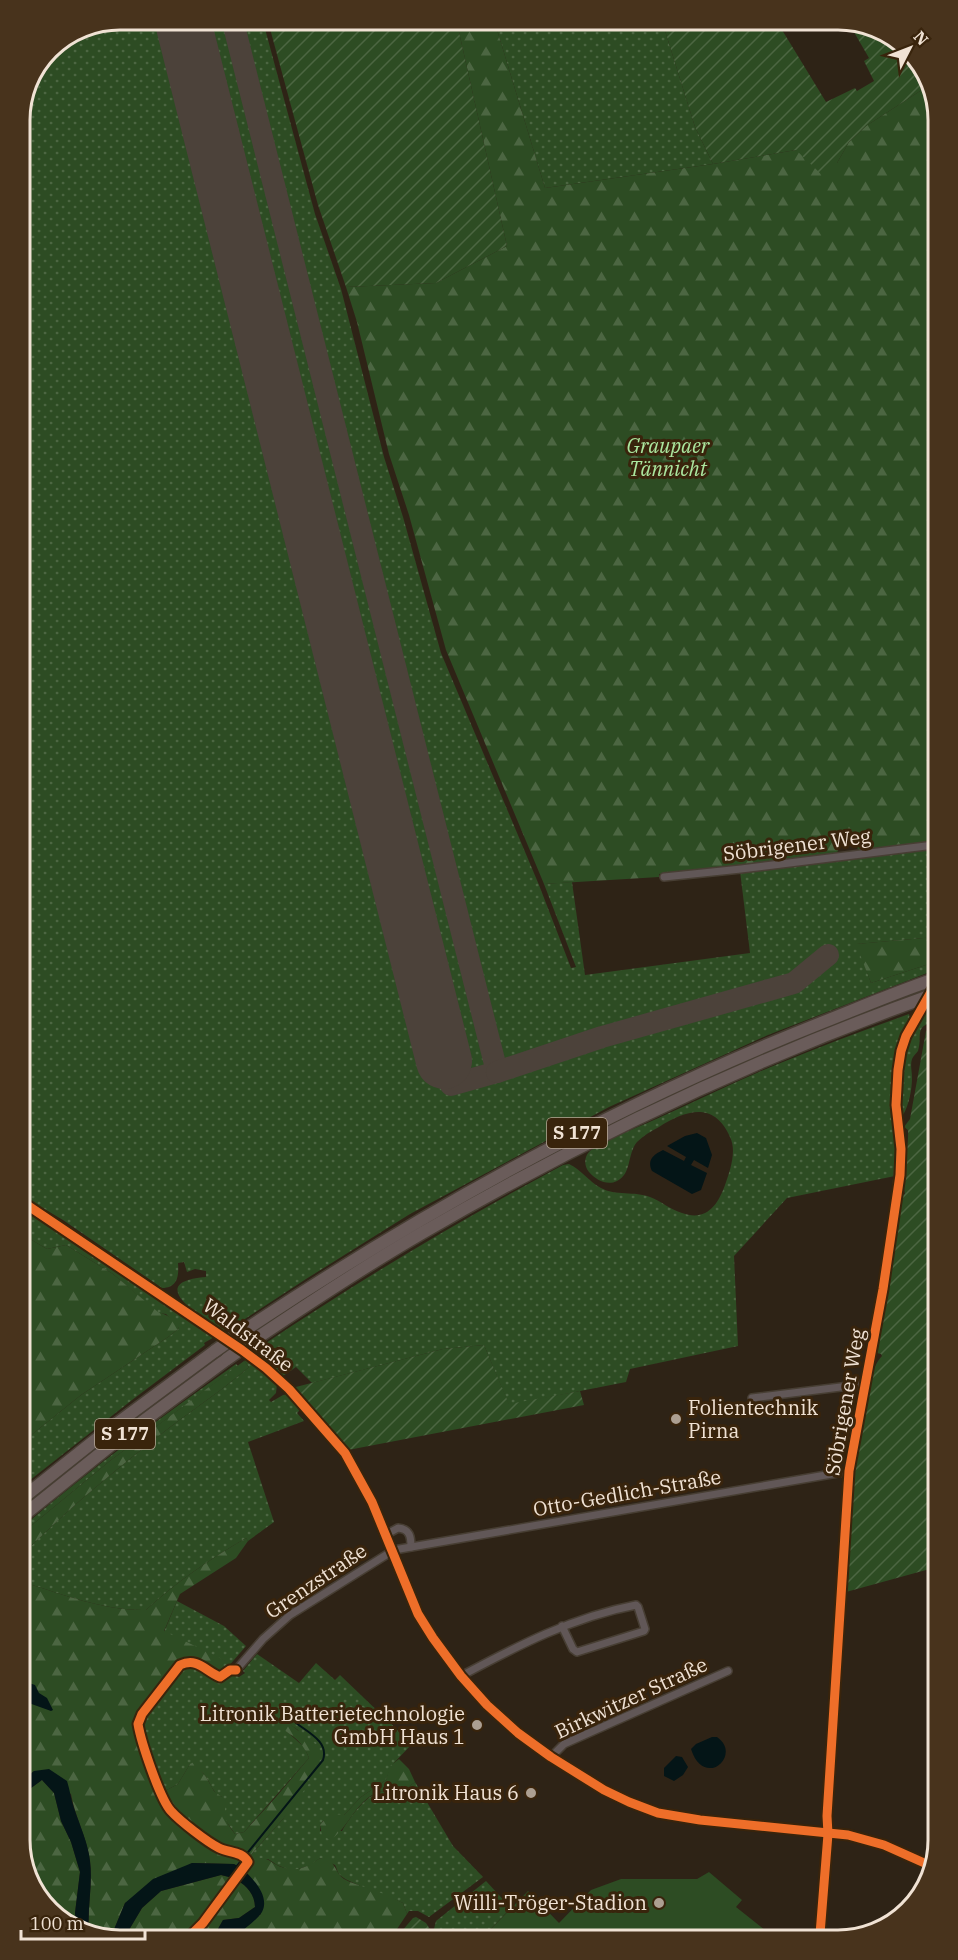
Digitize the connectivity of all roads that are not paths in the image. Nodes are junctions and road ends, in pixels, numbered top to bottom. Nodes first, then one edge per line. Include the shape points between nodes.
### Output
1 (928, 846) edge
2 (664, 877) dead end
3 (928, 981) edge
4 (928, 997) edge
5 (928, 997) edge
6 (30, 1207) edge
7 (865, 1384) junction
8 (752, 1398) dead end
9 (849, 1471) junction
10 (30, 1492) edge
11 (30, 1511) edge
12 (387, 1534) junction
13 (411, 1547) junction
14 (393, 1551) junction
15 (562, 1626) junction
16 (236, 1670) dead end
17 (728, 1671) dead end
18 (461, 1676) junction
19 (551, 1757) junction
20 (828, 1834) junction
21 (924, 1863) edge
22 (820, 1930) edge

1 - 2 street, Söbrigener Weg
3 - 10 highway, S 177, bridge via 767,1045 640,1102 413,1223 242,1332
4 - 7 street, Söbrigener Weg, bridge via 901,1051 896,1105 900,1175
5 - 11 highway, S 177, bridge via 774,1056 571,1151 420,1234 227,1359 111,1444
6 - 12 street, Waldstraße via 266,1368 345,1453
7 - 8 street
7 - 9 street, Söbrigener Weg
9 - 13 street, Otto-Gedlich-Straße
9 - 20 street, Söbrigener Weg
12 - 13 street via 398,1528 405,1530 411,1537
12 - 14 street, Waldstraße
13 - 14 street, Otto-Gedlich-Straße
14 - 16 street, Grenzstraße via 290,1615
14 - 18 street, Birkwitzer Straße via 418,1614
15 - 15 street via 636,1605 645,1629 577,1652
15 - 18 street
17 - 19 street, Birkwitzer Straße via 564,1744
18 - 19 street, Birkwitzer Straße via 501,1718
19 - 20 street, Birkwitzer Straße via 604,1790 658,1813
20 - 21 street, Birkwitzer Straße via 867,1839
20 - 22 street, Söbrigener Weg

